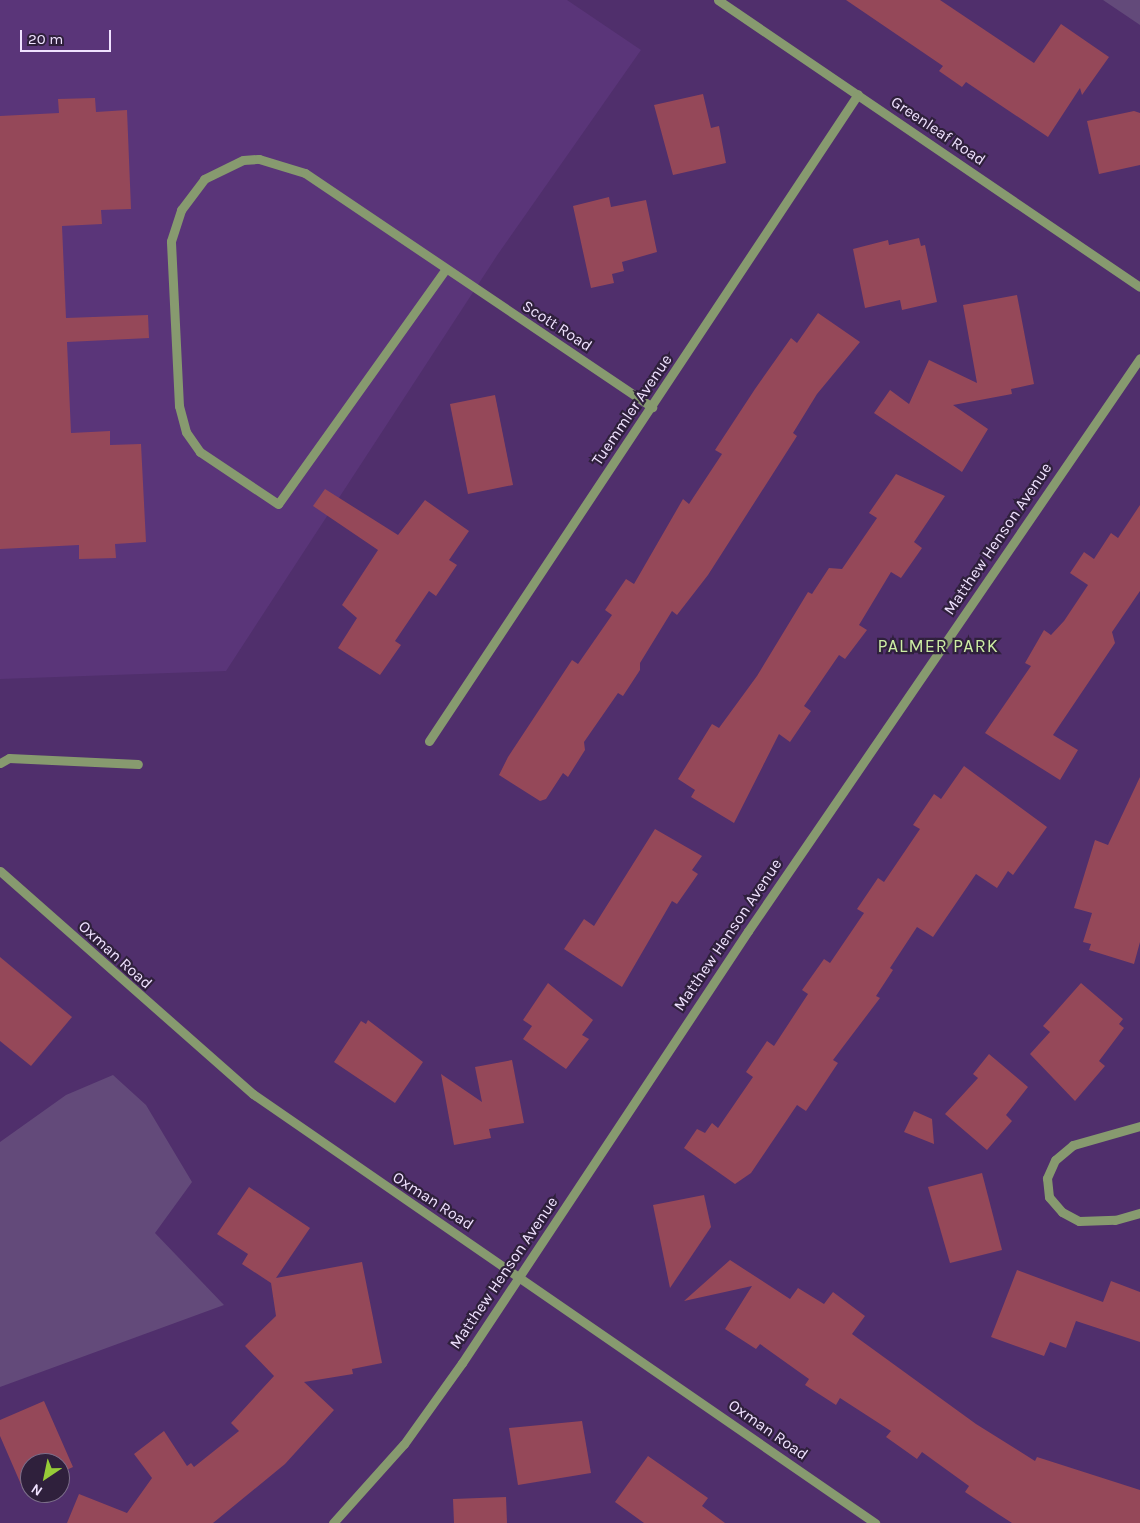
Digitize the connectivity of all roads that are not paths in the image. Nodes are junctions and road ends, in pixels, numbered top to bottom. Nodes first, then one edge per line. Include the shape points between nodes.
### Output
1 (718, 0) edge
2 (858, 94) junction
3 (445, 270) junction
4 (1140, 287) edge
5 (1140, 358) edge
6 (652, 407) junction
7 (429, 741) dead end
8 (0, 763) edge
9 (138, 764) dead end
10 (0, 871) edge
11 (1140, 1126) edge
12 (1140, 1213) edge
13 (520, 1276) junction
14 (333, 1523) edge
15 (876, 1523) edge

1 - 2 street, Greenleaf Road
2 - 4 street, Greenleaf Road
2 - 6 street, Tuemmler Avenue
3 - 3 street, Scott Road via 305,173 259,159 243,160 215,171 182,210 170,256 179,406 186,432 200,452 278,504
3 - 6 street, Scott Road
5 - 13 street, Matthew Henson Avenue via 753,923
6 - 7 street, Tuemmler Avenue
8 - 9 street via 9,758
10 - 13 street, Oxman Road via 253,1094
11 - 12 street via 1073,1146 1055,1160 1047,1178 1049,1197 1062,1212 1093,1223
13 - 14 street, Matthew Henson Avenue via 404,1444
13 - 15 street, Oxman Road

